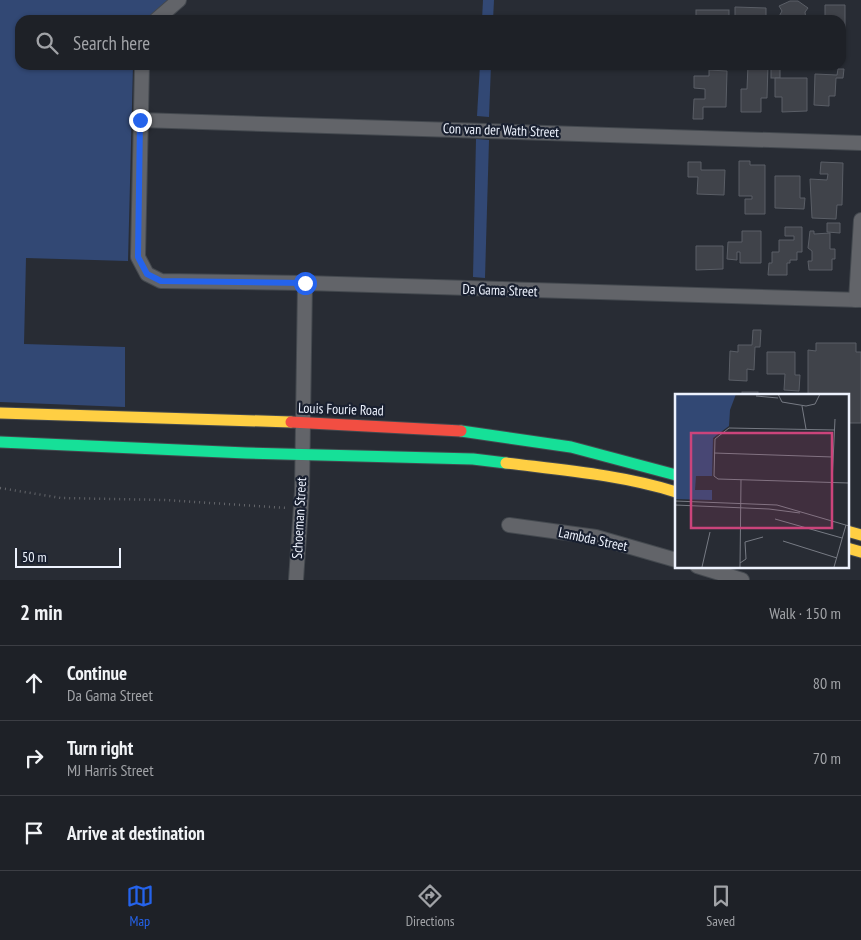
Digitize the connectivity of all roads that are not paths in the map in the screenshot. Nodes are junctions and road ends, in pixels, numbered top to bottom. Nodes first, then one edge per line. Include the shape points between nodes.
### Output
1 (179, 0) edge
2 (162, 15) edge
3 (142, 70) edge
4 (140, 120) junction
5 (861, 143) edge
6 (861, 220) edge
7 (305, 283) junction
8 (858, 300) edge
9 (0, 413) edge
10 (302, 422) junction
11 (0, 442) edge
12 (301, 455) junction
13 (675, 475) edge
14 (675, 492) edge
15 (509, 524) dead end
16 (848, 531) edge
17 (861, 535) edge
18 (848, 548) edge
19 (861, 552) edge
20 (675, 560) edge
21 (703, 568) edge
22 (296, 580) edge
23 (742, 580) edge

1 - 2 street
3 - 4 street
4 - 5 street, Con van der Wath Street
4 - 7 street, Da Gama Street via 138,257 153,279
6 - 8 street
7 - 8 street, Da Gama Street
7 - 10 street, Schoeman Street
9 - 10 main road, Louis Fourie Road
10 - 12 street, Schoeman Street
10 - 13 main road, Louis Fourie Road via 468,431 524,438
11 - 12 main road
12 - 14 main road via 473,459 576,472
12 - 22 street, Schoeman Street
15 - 20 street, Lambda Street via 596,537
16 - 17 main road
18 - 19 main road
21 - 23 street

